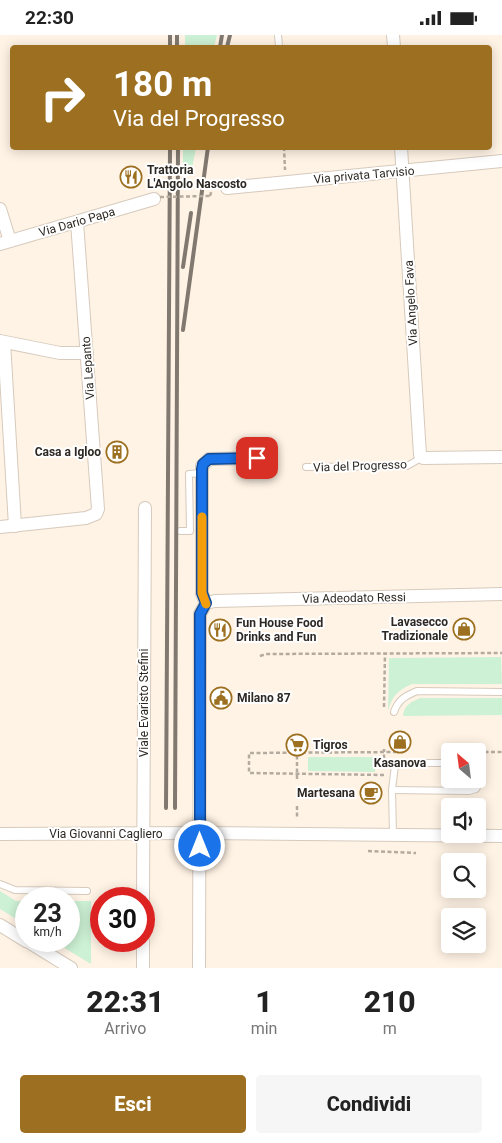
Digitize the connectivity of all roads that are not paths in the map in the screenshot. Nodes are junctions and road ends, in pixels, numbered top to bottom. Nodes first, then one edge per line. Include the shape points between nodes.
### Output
1 (402, 150) edge
2 (502, 161) edge
3 (403, 172) junction
4 (227, 188) dead end
5 (157, 198) road end
6 (0, 209) edge
7 (77, 222) junction
8 (5, 243) edge
9 (2, 341) edge
10 (87, 353) junction
11 (502, 457) edge
12 (257, 458) dead end
13 (421, 458) junction
14 (306, 467) dead end
15 (203, 468) junction
16 (145, 508) dead end
17 (15, 526) junction
18 (0, 527) edge
19 (180, 531) dead end
20 (502, 594) edge
21 (206, 603) junction
22 (502, 692) edge
23 (394, 713) dead end
24 (441, 763) edge
25 (477, 788) edge
26 (392, 790) junction
27 (144, 833) junction
28 (200, 833) junction
29 (0, 834) edge
30 (393, 835) junction
31 (502, 836) edge
32 (0, 884) edge
33 (143, 887) edge
34 (87, 891) dead end
35 (0, 925) edge
36 (15, 934) edge
37 (44, 952) edge
38 (143, 952) edge
39 (71, 968) edge
40 (143, 968) edge
41 (199, 968) edge

1 - 3 street, Via Angelo Fava
2 - 3 street, Via privata Tarvisio
3 - 4 street, Via privata Tarvisio
3 - 13 street, Via Angelo Fava
5 - 7 street, Via Dario Papa
6 - 8 street
7 - 8 street, Via Dario Papa
7 - 10 street, Via Lepanto
9 - 10 street via 60,353
9 - 17 street
10 - 17 street, Via Lepanto via 98,504 96,514
11 - 13 street, Via del Progresso
12 - 15 street via 209,459
13 - 14 lane, Via del Progresso via 407,466
15 - 19 lane via 189,474 190,531
15 - 21 street via 202,593
16 - 27 street, Viale Evaristo Stefini
17 - 18 street
20 - 21 street, Via Adeodato Ressi
21 - 28 street via 200,614
22 - 23 lane via 417,691 397,703
24 - 26 lane via 395,765
25 - 26 lane via 469,791
26 - 30 lane
27 - 28 street, Via Giovanni Cagliero
27 - 29 street, Via Giovanni Cagliero
27 - 33 street, Viale Evaristo Stefini
28 - 30 street, Via Giovanni Cagliero
28 - 41 street
30 - 31 street, Via Giovanni Cagliero
32 - 34 lane via 15,890
35 - 36 street
37 - 39 street
38 - 40 street

